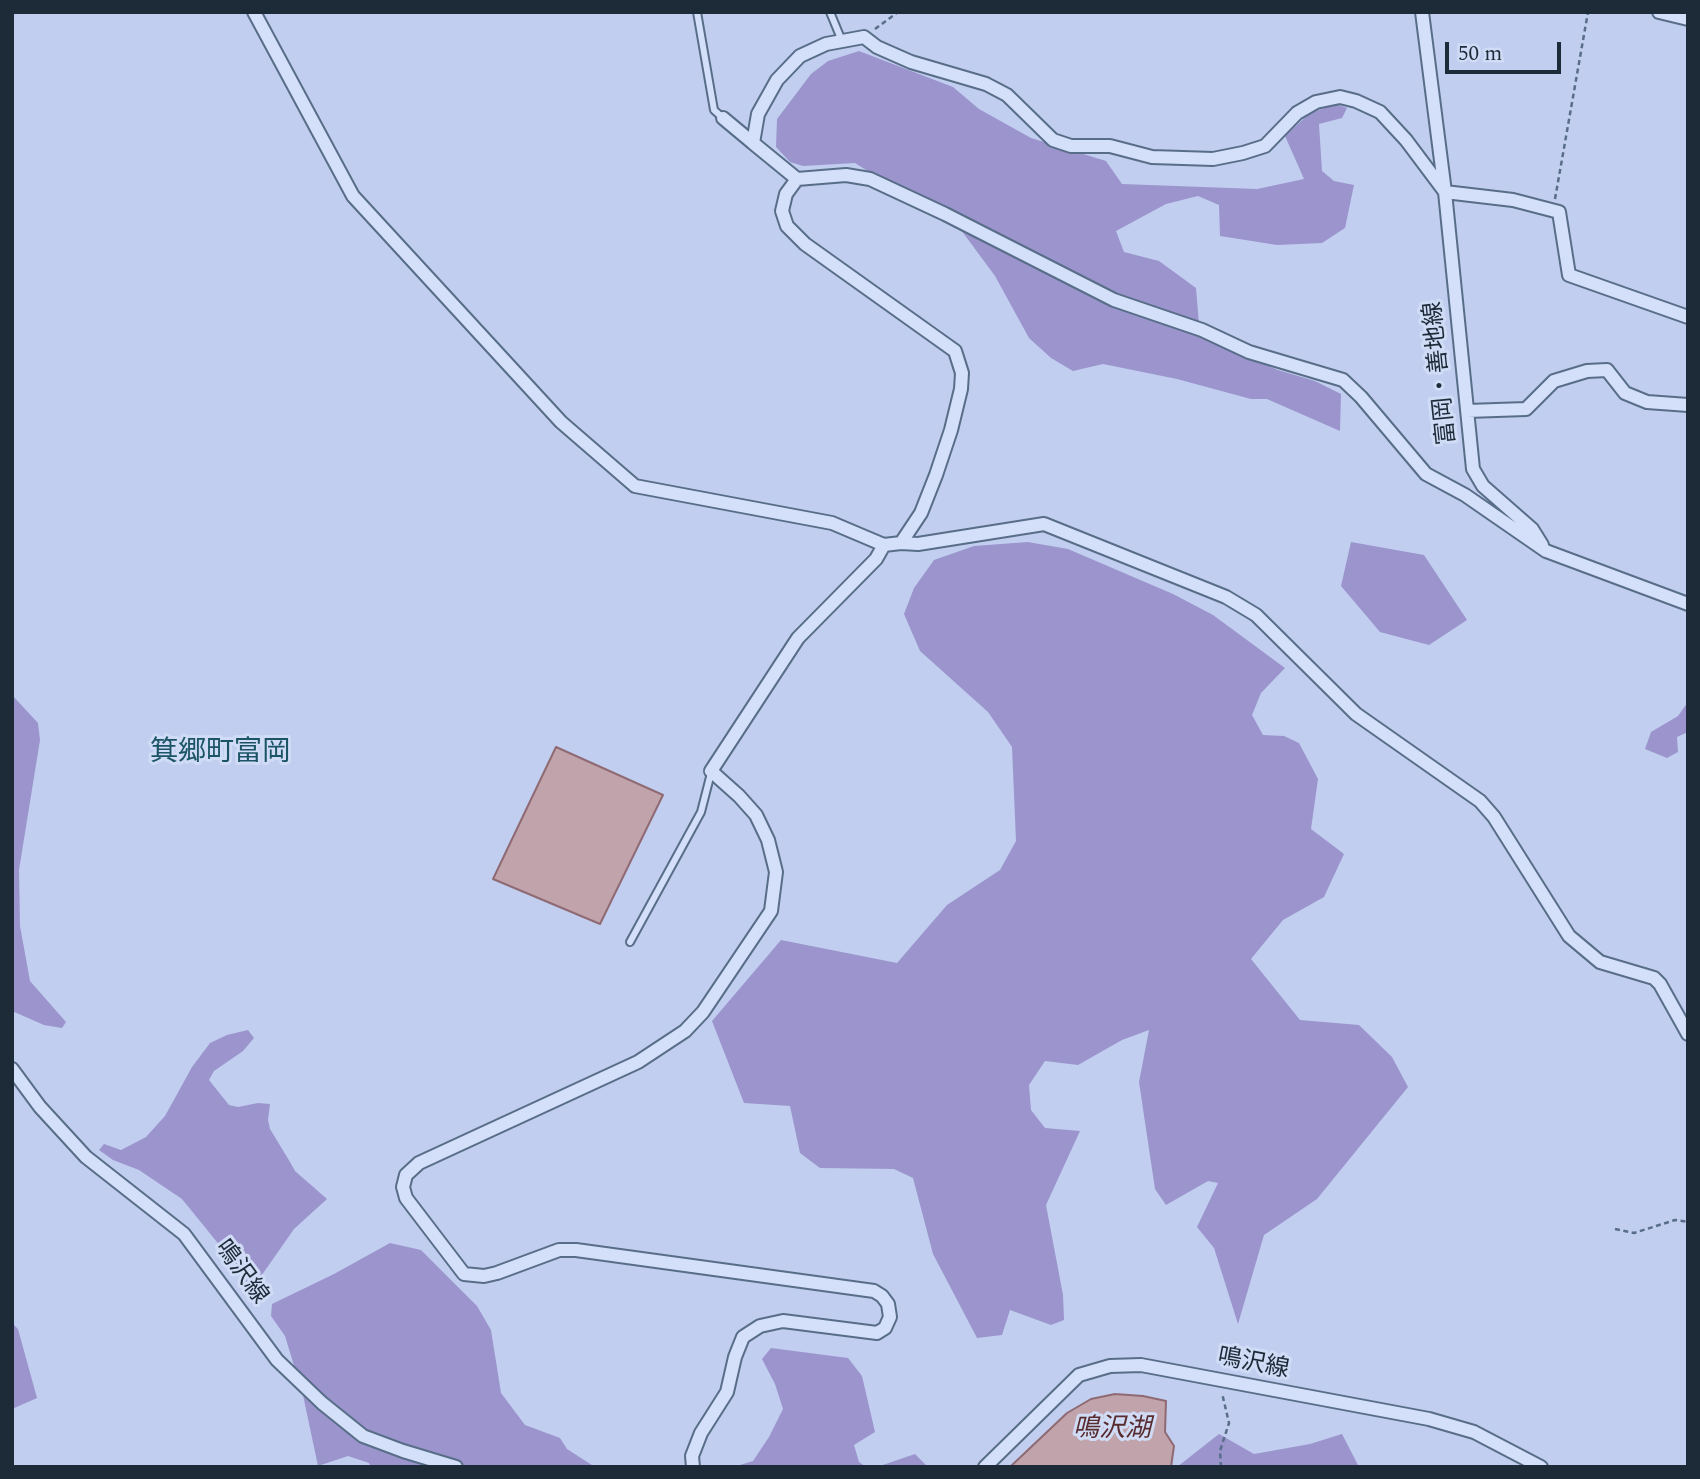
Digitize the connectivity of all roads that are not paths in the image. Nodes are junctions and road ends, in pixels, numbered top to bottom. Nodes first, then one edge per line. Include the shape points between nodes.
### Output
1 (254, 12) edge
2 (697, 12) edge
3 (830, 12) edge
4 (1422, 12) edge
5 (1659, 12) edge
6 (1688, 19) edge
7 (842, 41) junction
8 (723, 118) joint
9 (753, 143) junction
10 (797, 179) junction
11 (1444, 191) junction
12 (1688, 317) edge
13 (1688, 405) edge
14 (1467, 411) junction
15 (901, 543) junction
16 (884, 545) junction
17 (1546, 551) junction
18 (1688, 604) edge
19 (711, 771) junction
20 (630, 942) dead end
21 (1688, 1034) edge
22 (12, 1069) edge
23 (456, 1467) edge
24 (692, 1467) edge
25 (985, 1467) edge
26 (1541, 1467) edge

1 - 16 street via 353,196 561,422 635,486 832,523
2 - 8 lane via 714,110
3 - 7 lane
4 - 11 street, 富岡・善地線
5 - 6 street
7 - 9 street via 800,56 777,80 758,114
7 - 11 street via 864,37 911,62 986,84 1007,95 1053,140 1071,146 1110,146 1152,157 1213,159 1265,146 1297,113 1316,102 1340,97 1380,112
8 - 9 street
9 - 10 street
10 - 15 street via 786,194 782,211 787,226 805,244 956,351 960,360 961,389 951,430 921,513
10 - 17 street via 846,175 870,179 1114,300 1202,330 1249,352 1343,380 1426,474
11 - 12 street via 1514,200 1559,212 1569,275
11 - 14 street, 富岡・善地線
13 - 14 street via 1647,401 1625,393 1607,370 1554,381 1526,409
14 - 17 street, 富岡・善地線 via 1473,469 1483,486 1532,529
15 - 16 street
15 - 21 street via 1044,524 1226,597 1256,615 1356,714 1479,801 1494,817 1569,936 1600,962 1654,978
16 - 19 street via 876,559 798,638
17 - 18 street
19 - 20 lane via 701,812
19 - 24 street via 756,814 776,872 771,912 703,1012 685,1031 638,1062 419,1163 406,1175 403,1187 406,1198 464,1274 484,1276 559,1250 576,1250 874,1291 882,1296 890,1317 886,1328 877,1333 783,1321 760,1326 743,1338 727,1392 701,1433
22 - 23 street, 鳴沢線 via 86,1157 184,1234 277,1360 322,1403 363,1436
25 - 26 street, 鳴沢線 via 1079,1375 1110,1366 1141,1365 1429,1419 1474,1432

